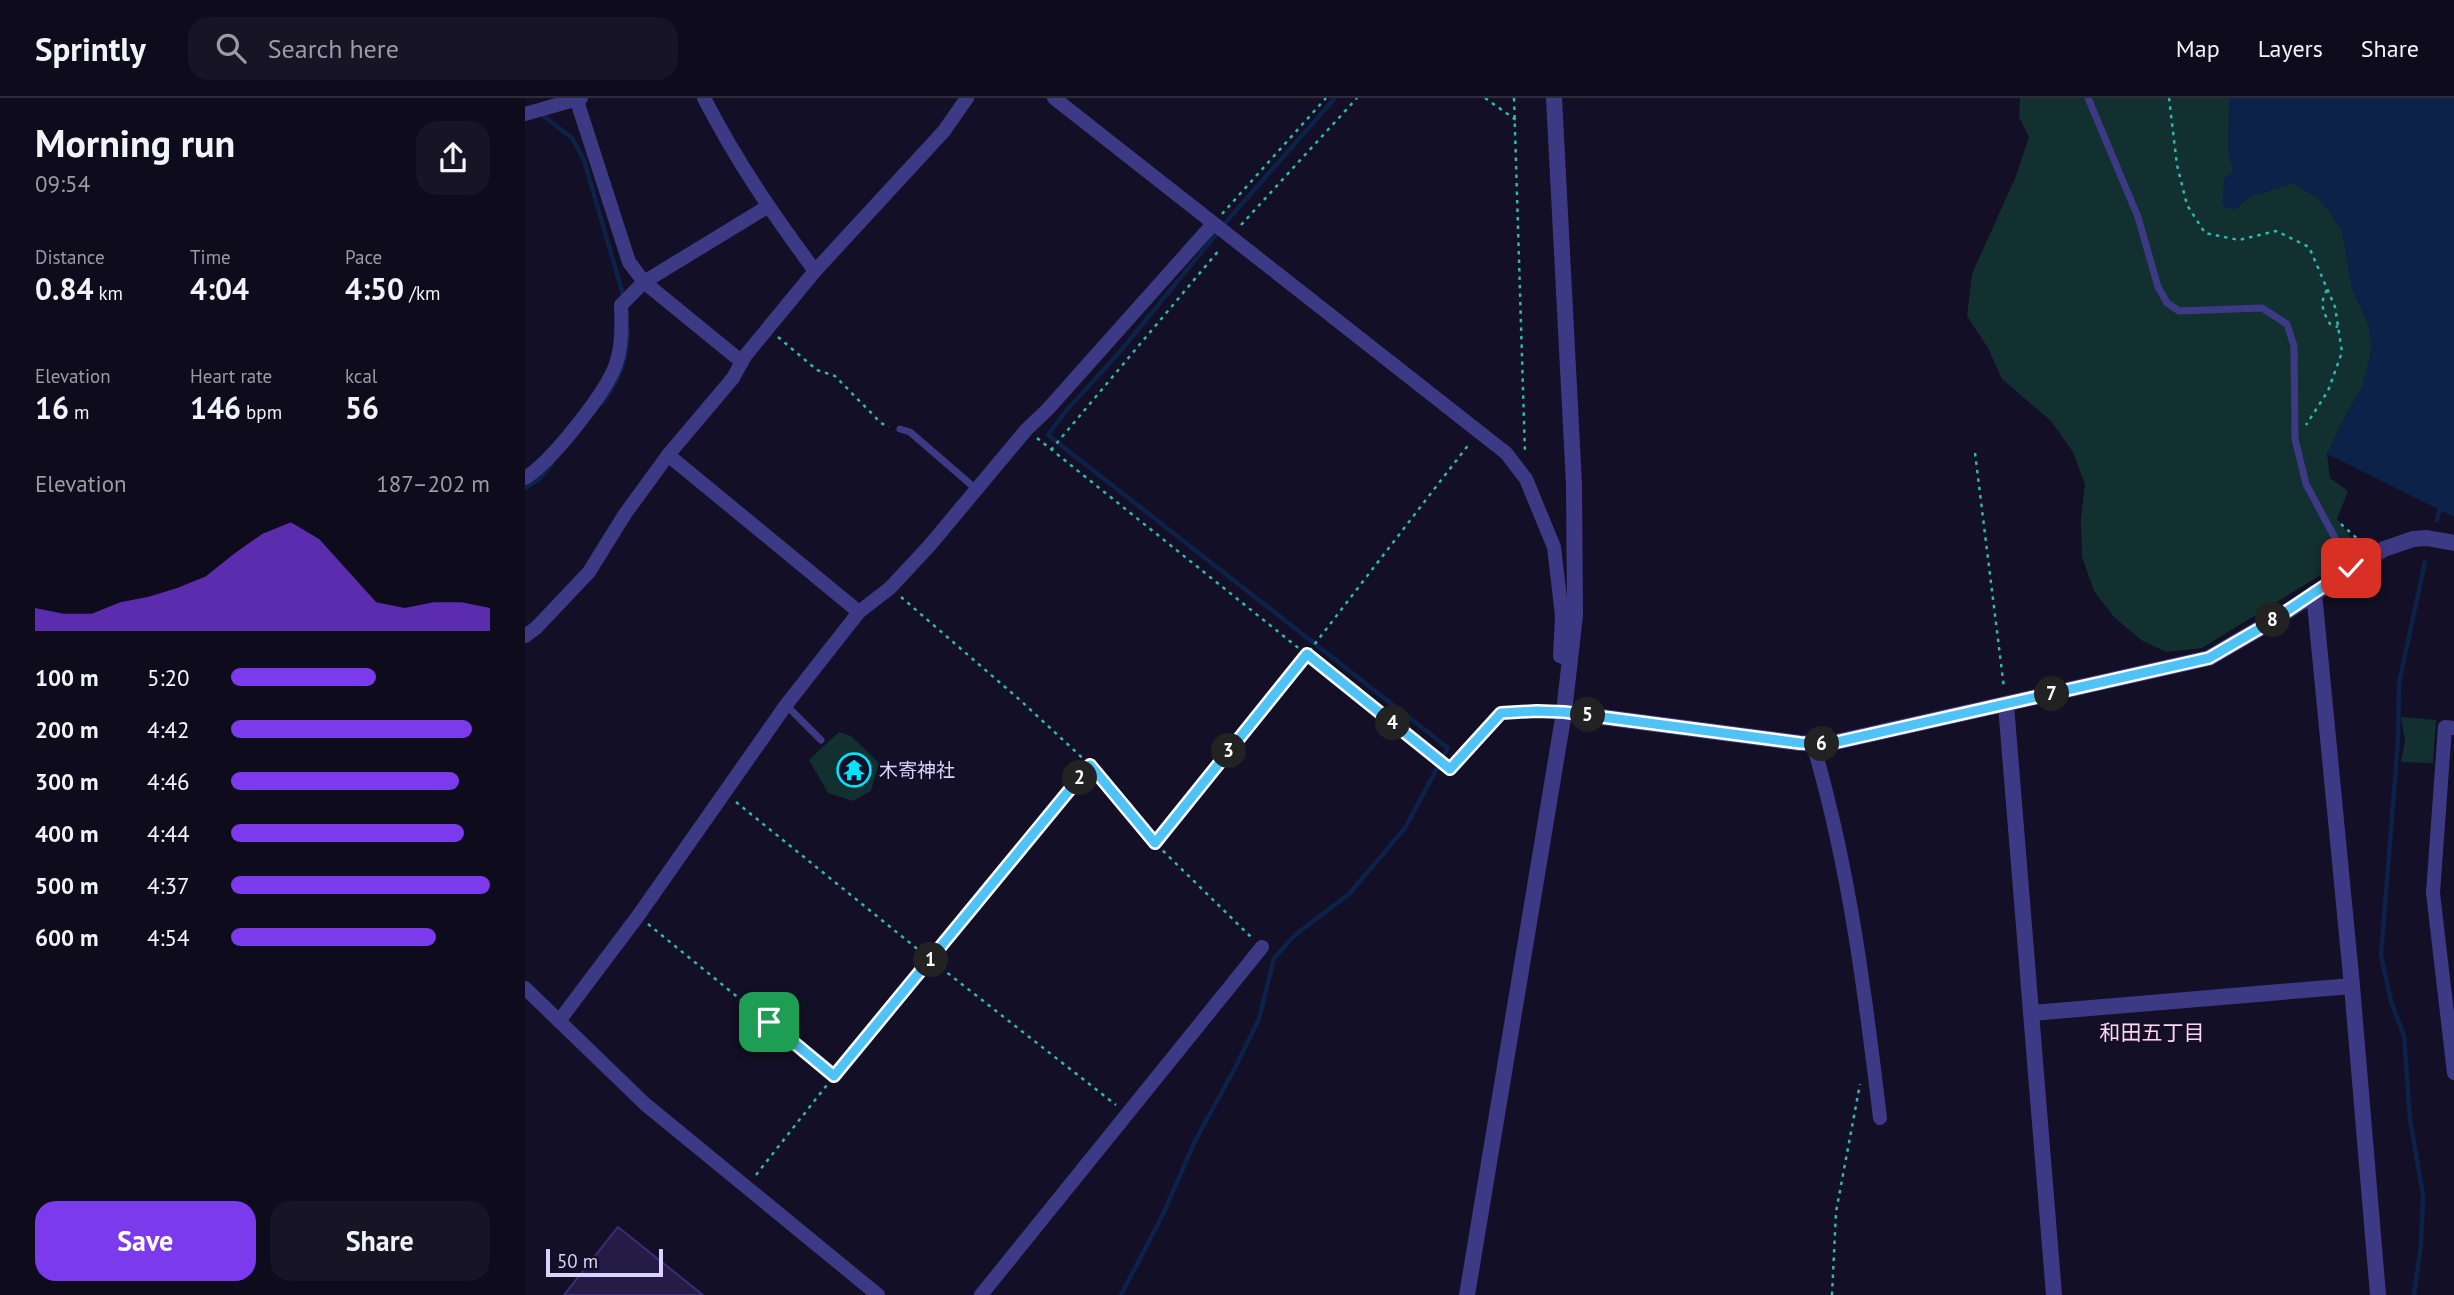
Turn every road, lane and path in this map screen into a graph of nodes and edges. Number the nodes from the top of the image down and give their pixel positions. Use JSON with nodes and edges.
{"nodes":[{"id":1,"x":704,"y":98,"type":"edge"},
{"id":2,"x":967,"y":98,"type":"edge"},
{"id":3,"x":1055,"y":98,"type":"edge"},
{"id":4,"x":1326,"y":98,"type":"edge"},
{"id":5,"x":1357,"y":98,"type":"edge"},
{"id":6,"x":1485,"y":98,"type":"edge"},
{"id":7,"x":1514,"y":98,"type":"edge"},
{"id":8,"x":1554,"y":98,"type":"edge"},
{"id":9,"x":2088,"y":98,"type":"edge"},
{"id":10,"x":2169,"y":98,"type":"edge"},
{"id":11,"x":578,"y":99,"type":"edge"},
{"id":12,"x":525,"y":114,"type":"edge"},
{"id":13,"x":1516,"y":120,"type":"junction"},
{"id":14,"x":767,"y":207,"type":"junction"},
{"id":15,"x":1213,"y":224,"type":"junction"},
{"id":16,"x":1230,"y":237,"type":"junction"},
{"id":17,"x":815,"y":271,"type":"junction"},
{"id":18,"x":644,"y":282,"type":"junction"},
{"id":19,"x":2327,"y":290,"type":"junction"},
{"id":20,"x":2338,"y":327,"type":"junction"},
{"id":21,"x":767,"y":330,"type":"junction"},
{"id":22,"x":742,"y":362,"type":"junction"},
{"id":23,"x":900,"y":429,"type":"joint"},
{"id":24,"x":1026,"y":430,"type":"junction"},
{"id":25,"x":1480,"y":431,"type":"junction"},
{"id":26,"x":2295,"y":439,"type":"junction"},
{"id":27,"x":1051,"y":450,"type":"junction"},
{"id":28,"x":1975,"y":453,"type":"dead end"},
{"id":29,"x":668,"y":455,"type":"junction"},
{"id":30,"x":525,"y":478,"type":"edge"},
{"id":31,"x":1526,"y":479,"type":"junction"},
{"id":32,"x":976,"y":490,"type":"junction"},
{"id":33,"x":2325,"y":521,"type":"junction"},
{"id":34,"x":2454,"y":543,"type":"edge"},
{"id":35,"x":2374,"y":555,"type":"junction"},
{"id":36,"x":2351,"y":568,"type":"junction"},
{"id":37,"x":890,"y":588,"type":"junction"},
{"id":38,"x":2314,"y":593,"type":"junction"},
{"id":39,"x":859,"y":612,"type":"junction"},
{"id":40,"x":525,"y":636,"type":"edge"},
{"id":41,"x":1307,"y":654,"type":"junction"},
{"id":42,"x":1569,"y":659,"type":"junction"},
{"id":43,"x":786,"y":705,"type":"junction"},
{"id":44,"x":2006,"y":705,"type":"junction"},
{"id":45,"x":1564,"y":712,"type":"junction"},
{"id":46,"x":2454,"y":728,"type":"edge"},
{"id":47,"x":821,"y":740,"type":"dead end"},
{"id":48,"x":1814,"y":744,"type":"junction"},
{"id":49,"x":1090,"y":765,"type":"junction"},
{"id":50,"x":725,"y":793,"type":"junction"},
{"id":51,"x":1155,"y":843,"type":"junction"},
{"id":52,"x":638,"y":916,"type":"junction"},
{"id":53,"x":1262,"y":947,"type":"joint"},
{"id":54,"x":931,"y":960,"type":"junction"},
{"id":55,"x":2352,"y":986,"type":"junction"},
{"id":56,"x":525,"y":988,"type":"edge"},
{"id":57,"x":2032,"y":1013,"type":"junction"},
{"id":58,"x":559,"y":1021,"type":"junction"},
{"id":59,"x":1862,"y":1073,"type":"dead end"},
{"id":60,"x":2454,"y":1073,"type":"edge"},
{"id":61,"x":834,"y":1076,"type":"junction"},
{"id":62,"x":1128,"y":1114,"type":"junction"},
{"id":63,"x":1880,"y":1118,"type":"dead end"},
{"id":64,"x":747,"y":1186,"type":"junction"},
{"id":65,"x":878,"y":1295,"type":"edge"},
{"id":66,"x":981,"y":1295,"type":"edge"},
{"id":67,"x":1467,"y":1295,"type":"edge"},
{"id":68,"x":1832,"y":1295,"type":"edge"},
{"id":69,"x":2054,"y":1295,"type":"edge"},
{"id":70,"x":2378,"y":1295,"type":"edge"}],
"edges":[{"from":1,"to":14,"type":"street"},
{"from":2,"to":17,"type":"street"},
{"from":3,"to":15,"type":"street"},
{"from":4,"to":15,"type":"path"},
{"from":5,"to":16,"type":"path"},
{"from":6,"to":13,"type":"path"},
{"from":7,"to":13,"type":"path"},
{"from":8,"to":42,"type":"street"},
{"from":9,"to":26,"type":"lane"},
{"from":10,"to":19,"type":"path"},
{"from":11,"to":12,"type":"street"},
{"from":11,"to":18,"type":"street"},
{"from":13,"to":31,"type":"path"},
{"from":14,"to":17,"type":"street"},
{"from":14,"to":18,"type":"street"},
{"from":15,"to":16,"type":"street"},
{"from":15,"to":24,"type":"street"},
{"from":16,"to":25,"type":"street"},
{"from":16,"to":27,"type":"path"},
{"from":17,"to":21,"type":"street"},
{"from":18,"to":22,"type":"street"},
{"from":18,"to":30,"type":"street"},
{"from":19,"to":20,"type":"path"},
{"from":19,"to":20,"type":"path"},
{"from":20,"to":26,"type":"path"},
{"from":21,"to":22,"type":"street"},
{"from":21,"to":23,"type":"path"},
{"from":22,"to":29,"type":"street"},
{"from":23,"to":32,"type":"lane"},
{"from":24,"to":27,"type":"path"},
{"from":24,"to":32,"type":"street"},
{"from":25,"to":31,"type":"street"},
{"from":25,"to":41,"type":"path"},
{"from":26,"to":33,"type":"lane"},
{"from":27,"to":41,"type":"path"},
{"from":28,"to":44,"type":"path"},
{"from":29,"to":39,"type":"street"},
{"from":29,"to":40,"type":"street"},
{"from":31,"to":42,"type":"street"},
{"from":32,"to":37,"type":"street"},
{"from":33,"to":35,"type":"path"},
{"from":33,"to":36,"type":"lane"},
{"from":34,"to":35,"type":"street"},
{"from":35,"to":36,"type":"street"},
{"from":36,"to":38,"type":"street"},
{"from":37,"to":39,"type":"street"},
{"from":37,"to":49,"type":"path"},
{"from":38,"to":44,"type":"street"},
{"from":38,"to":55,"type":"street"},
{"from":39,"to":43,"type":"street"},
{"from":41,"to":45,"type":"path"},
{"from":41,"to":51,"type":"path"},
{"from":42,"to":45,"type":"street"},
{"from":43,"to":47,"type":"lane"},
{"from":43,"to":50,"type":"street"},
{"from":44,"to":48,"type":"street"},
{"from":44,"to":57,"type":"street"},
{"from":45,"to":48,"type":"street"},
{"from":45,"to":67,"type":"street"},
{"from":46,"to":60,"type":"street"},
{"from":48,"to":63,"type":"street"},
{"from":49,"to":51,"type":"path"},
{"from":49,"to":54,"type":"path"},
{"from":50,"to":52,"type":"street"},
{"from":50,"to":54,"type":"path"},
{"from":51,"to":53,"type":"path"},
{"from":52,"to":58,"type":"street"},
{"from":52,"to":61,"type":"path"},
{"from":53,"to":62,"type":"street"},
{"from":54,"to":61,"type":"path"},
{"from":54,"to":62,"type":"path"},
{"from":55,"to":57,"type":"street"},
{"from":55,"to":70,"type":"street"},
{"from":56,"to":58,"type":"street"},
{"from":57,"to":69,"type":"street"},
{"from":58,"to":64,"type":"street"},
{"from":59,"to":68,"type":"path"},
{"from":61,"to":64,"type":"path"},
{"from":62,"to":66,"type":"street"},
{"from":64,"to":65,"type":"street"}]}
